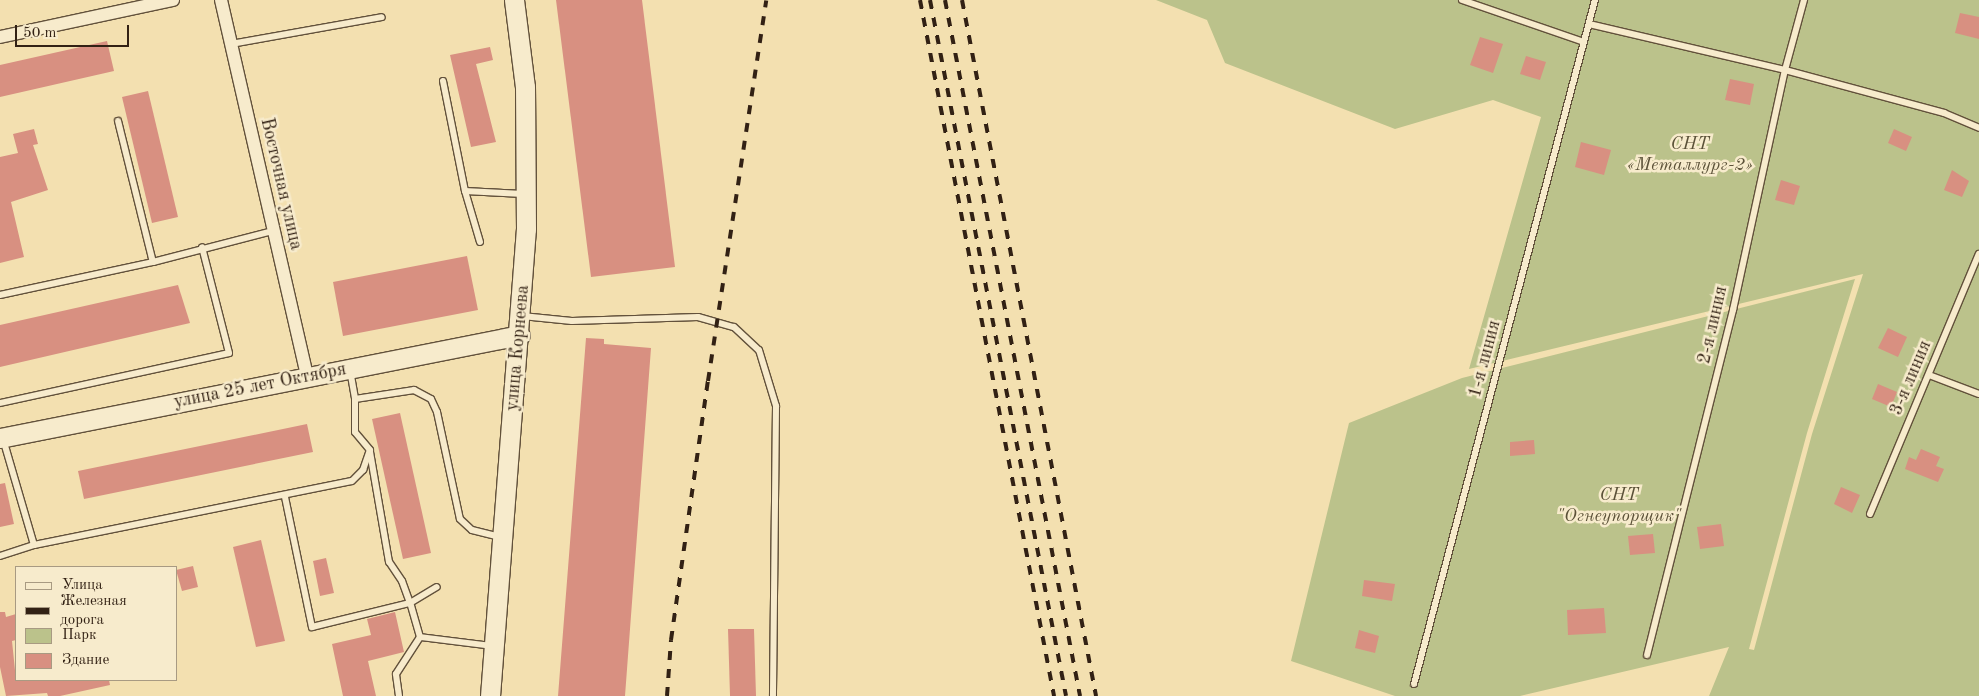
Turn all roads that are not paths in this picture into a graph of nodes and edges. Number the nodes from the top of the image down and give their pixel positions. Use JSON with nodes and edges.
{"nodes":[{"id":1,"x":173,"y":0,"type":"edge"},
{"id":2,"x":221,"y":0,"type":"edge"},
{"id":3,"x":514,"y":0,"type":"edge"},
{"id":4,"x":1462,"y":0,"type":"edge"},
{"id":5,"x":1595,"y":0,"type":"edge"},
{"id":6,"x":1804,"y":0,"type":"edge"},
{"id":7,"x":382,"y":17,"type":"dead end"},
{"id":8,"x":1589,"y":24,"type":"junction"},
{"id":9,"x":0,"y":37,"type":"edge"},
{"id":10,"x":1584,"y":42,"type":"junction"},
{"id":11,"x":231,"y":44,"type":"junction"},
{"id":12,"x":1785,"y":70,"type":"junction"},
{"id":13,"x":443,"y":82,"type":"dead end"},
{"id":14,"x":118,"y":121,"type":"dead end"},
{"id":15,"x":1979,"y":128,"type":"edge"},
{"id":16,"x":465,"y":191,"type":"junction"},
{"id":17,"x":527,"y":194,"type":"junction"},
{"id":18,"x":273,"y":231,"type":"junction"},
{"id":19,"x":480,"y":242,"type":"dead end"},
{"id":20,"x":202,"y":247,"type":"junction"},
{"id":21,"x":1979,"y":254,"type":"edge"},
{"id":22,"x":152,"y":262,"type":"junction"},
{"id":23,"x":0,"y":296,"type":"edge"},
{"id":24,"x":521,"y":316,"type":"junction"},
{"id":25,"x":520,"y":335,"type":"junction"},
{"id":26,"x":349,"y":368,"type":"junction"},
{"id":27,"x":1929,"y":374,"type":"junction"},
{"id":28,"x":307,"y":376,"type":"junction"},
{"id":29,"x":1979,"y":394,"type":"edge"},
{"id":30,"x":355,"y":399,"type":"junction"},
{"id":31,"x":0,"y":403,"type":"edge"},
{"id":32,"x":1,"y":438,"type":"edge"},
{"id":33,"x":370,"y":450,"type":"junction"},
{"id":34,"x":285,"y":497,"type":"junction"},
{"id":35,"x":1870,"y":514,"type":"dead end"},
{"id":36,"x":502,"y":537,"type":"junction"},
{"id":37,"x":34,"y":546,"type":"junction"},
{"id":38,"x":0,"y":556,"type":"edge"},
{"id":39,"x":437,"y":587,"type":"dead end"},
{"id":40,"x":410,"y":604,"type":"junction"},
{"id":41,"x":420,"y":638,"type":"junction"},
{"id":42,"x":494,"y":646,"type":"junction"},
{"id":43,"x":1647,"y":656,"type":"dead end"},
{"id":44,"x":1414,"y":684,"type":"dead end"},
{"id":45,"x":399,"y":696,"type":"edge"},
{"id":46,"x":490,"y":696,"type":"edge"},
{"id":47,"x":773,"y":696,"type":"edge"}],
"edges":[{"from":1,"to":9,"type":"street"},
{"from":2,"to":11,"type":"street","name":"Восточная улица"},
{"from":3,"to":17,"type":"street","name":"улица Корнеева"},
{"from":4,"to":10,"type":"lane"},
{"from":5,"to":8,"type":"lane"},
{"from":6,"to":12,"type":"lane","name":"2-я линия"},
{"from":7,"to":11,"type":"lane"},
{"from":8,"to":10,"type":"lane","name":"1-я линия"},
{"from":8,"to":12,"type":"lane"},
{"from":10,"to":44,"type":"lane","name":"1-я линия"},
{"from":11,"to":18,"type":"street","name":"Восточная улица"},
{"from":12,"to":15,"type":"lane"},
{"from":12,"to":43,"type":"lane","name":"2-я линия"},
{"from":13,"to":16,"type":"lane"},
{"from":14,"to":22,"type":"lane"},
{"from":16,"to":17,"type":"lane"},
{"from":16,"to":19,"type":"lane"},
{"from":17,"to":24,"type":"street","name":"улица Корнеева"},
{"from":18,"to":20,"type":"lane"},
{"from":18,"to":28,"type":"street","name":"Восточная улица"},
{"from":20,"to":22,"type":"lane"},
{"from":20,"to":31,"type":"lane"},
{"from":21,"to":27,"type":"lane","name":"3-я линия"},
{"from":22,"to":23,"type":"lane"},
{"from":24,"to":25,"type":"street","name":"улица Корнеева"},
{"from":24,"to":47,"type":"lane"},
{"from":25,"to":26,"type":"street","name":"улица 25 лет Октября"},
{"from":25,"to":36,"type":"street","name":"улица Корнеева"},
{"from":26,"to":28,"type":"street","name":"улица 25 лет Октября"},
{"from":26,"to":30,"type":"lane"},
{"from":27,"to":29,"type":"lane"},
{"from":27,"to":35,"type":"lane","name":"3-я линия"},
{"from":28,"to":32,"type":"street","name":"улица 25 лет Октября"},
{"from":30,"to":33,"type":"lane"},
{"from":30,"to":36,"type":"lane"},
{"from":32,"to":37,"type":"lane"},
{"from":33,"to":34,"type":"lane"},
{"from":33,"to":40,"type":"lane"},
{"from":34,"to":37,"type":"lane"},
{"from":34,"to":40,"type":"lane"},
{"from":36,"to":42,"type":"street","name":"улица Корнеева"},
{"from":37,"to":38,"type":"lane"},
{"from":39,"to":40,"type":"lane"},
{"from":40,"to":41,"type":"lane"},
{"from":41,"to":42,"type":"lane"},
{"from":41,"to":45,"type":"lane"},
{"from":42,"to":46,"type":"street","name":"улица Корнеева"}]}
